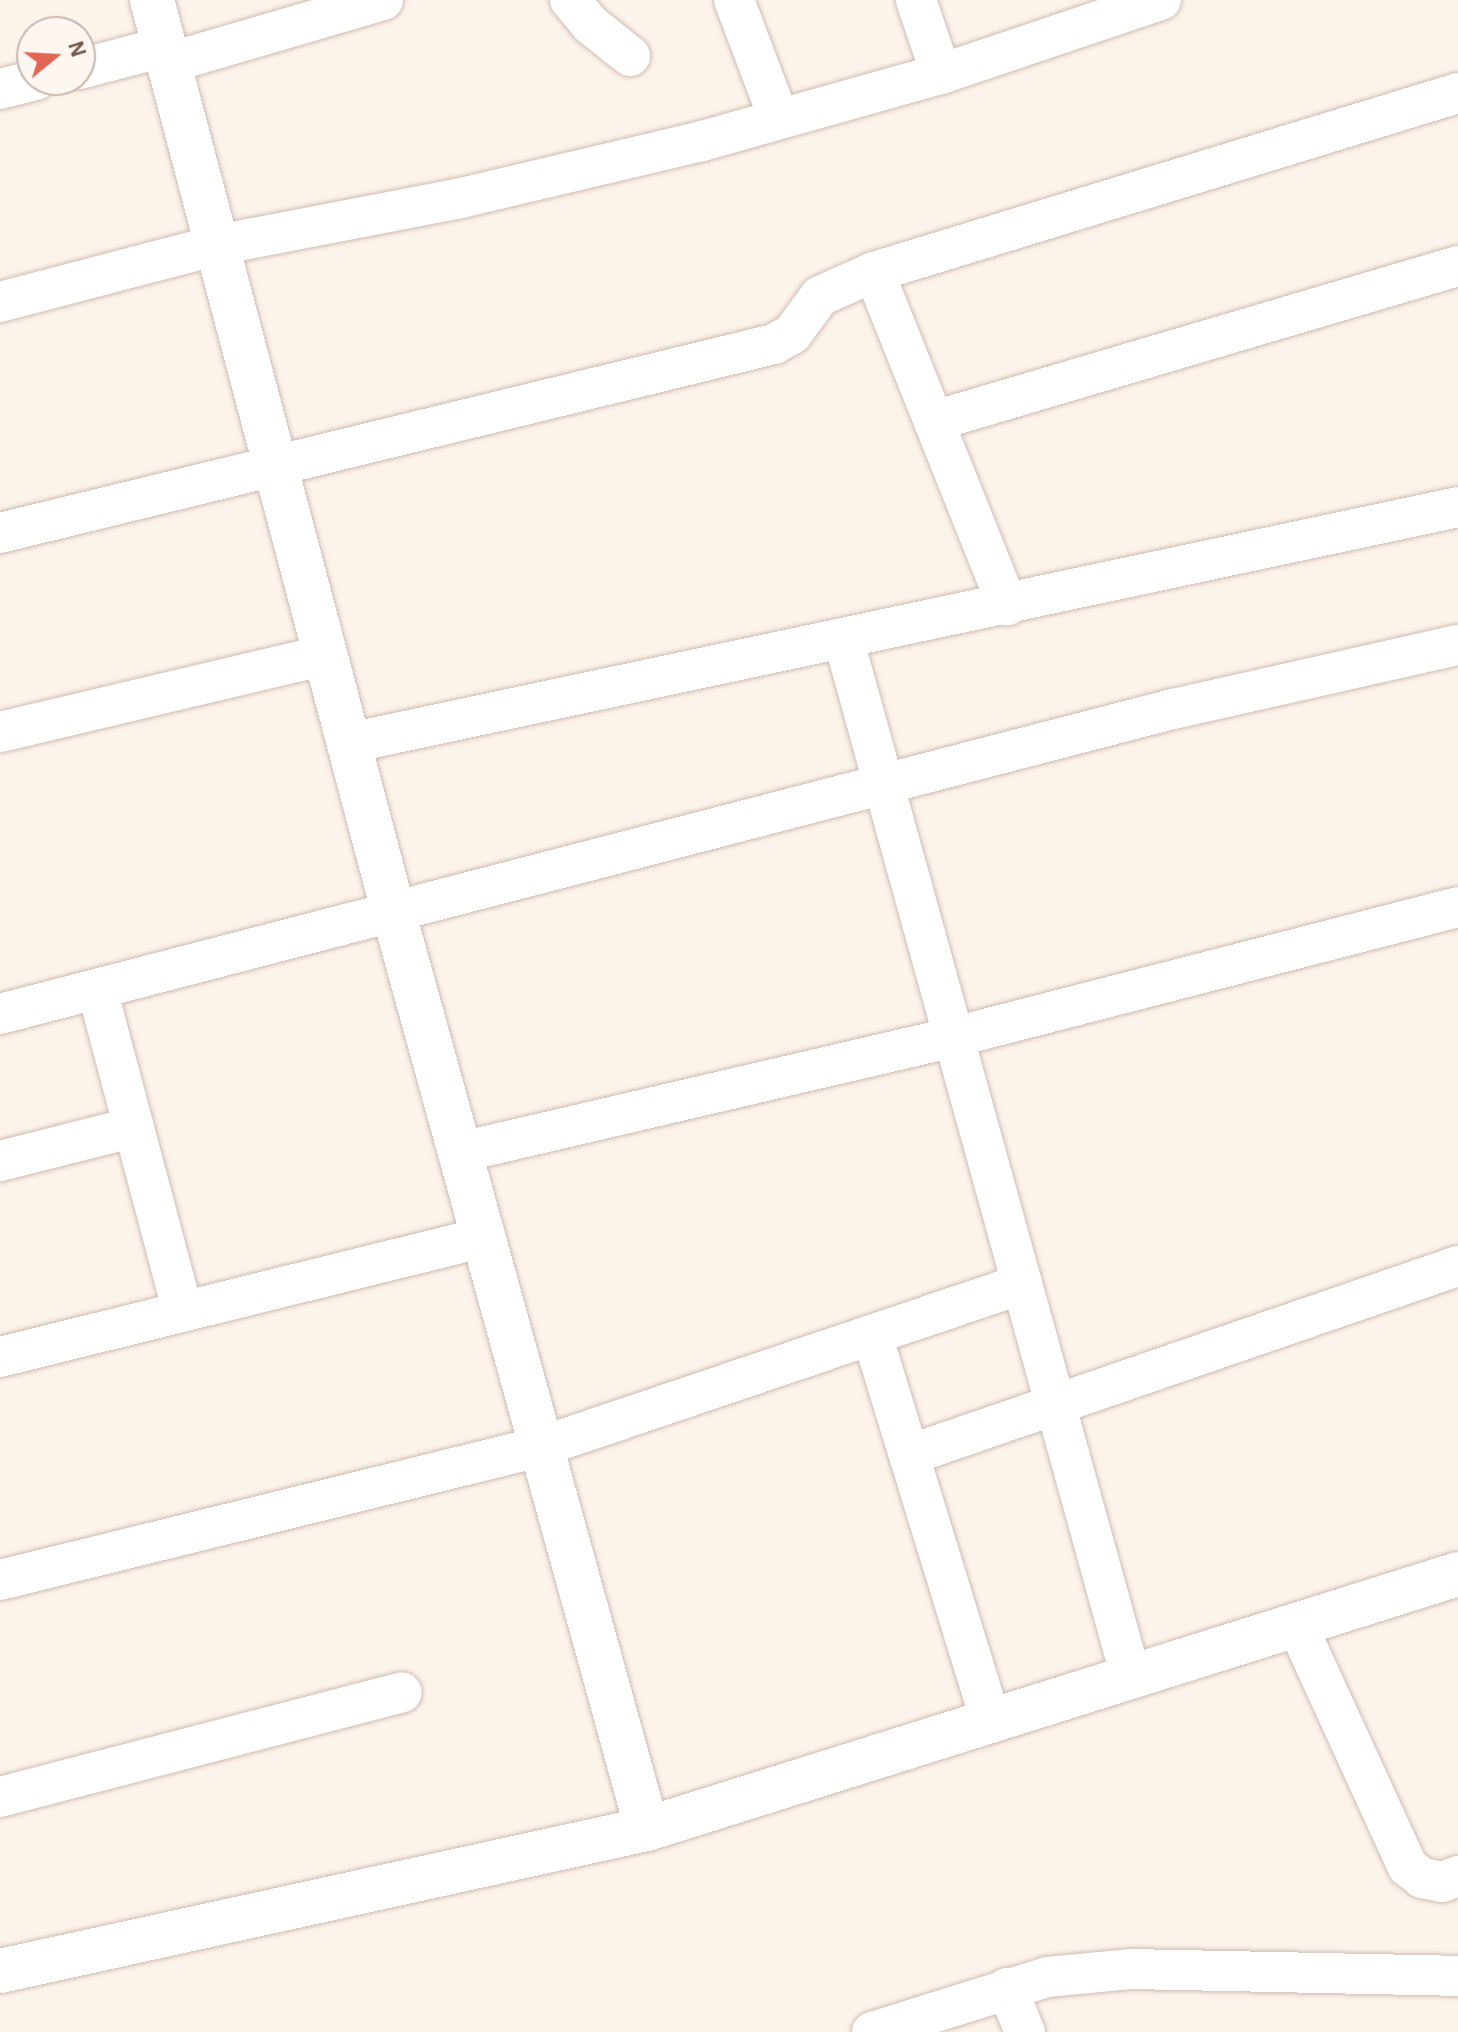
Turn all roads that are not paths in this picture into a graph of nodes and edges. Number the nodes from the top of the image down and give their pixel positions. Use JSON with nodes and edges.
{"nodes":[{"id":1,"x":152,"y":0,"type":"edge"},
{"id":2,"x":383,"y":0,"type":"edge"},
{"id":3,"x":570,"y":0,"type":"edge"},
{"id":4,"x":734,"y":0,"type":"edge"},
{"id":5,"x":916,"y":0,"type":"edge"},
{"id":6,"x":1161,"y":0,"type":"edge"},
{"id":7,"x":166,"y":55,"type":"junction"},
{"id":8,"x":630,"y":56,"type":"dead end"},
{"id":9,"x":96,"y":66,"type":"edge"},
{"id":10,"x":941,"y":74,"type":"junction"},
{"id":11,"x":1458,"y":93,"type":"edge"},
{"id":12,"x":779,"y":119,"type":"junction"},
{"id":13,"x":217,"y":245,"type":"junction"},
{"id":14,"x":1458,"y":266,"type":"edge"},
{"id":15,"x":874,"y":272,"type":"junction"},
{"id":16,"x":0,"y":302,"type":"edge"},
{"id":17,"x":934,"y":421,"type":"junction"},
{"id":18,"x":275,"y":466,"type":"junction"},
{"id":19,"x":1458,"y":507,"type":"edge"},
{"id":20,"x":0,"y":533,"type":"edge"},
{"id":21,"x":1007,"y":605,"type":"junction"},
{"id":22,"x":844,"y":641,"type":"junction"},
{"id":23,"x":1458,"y":645,"type":"edge"},
{"id":24,"x":325,"y":655,"type":"junction"},
{"id":25,"x":0,"y":732,"type":"edge"},
{"id":26,"x":349,"y":743,"type":"junction"},
{"id":27,"x":884,"y":785,"type":"junction"},
{"id":28,"x":1458,"y":907,"type":"edge"},
{"id":29,"x":394,"y":914,"type":"junction"},
{"id":30,"x":97,"y":989,"type":"junction"},
{"id":31,"x":0,"y":1014,"type":"edge"},
{"id":32,"x":954,"y":1037,"type":"junction"},
{"id":33,"x":134,"y":1127,"type":"junction"},
{"id":34,"x":461,"y":1152,"type":"junction"},
{"id":35,"x":0,"y":1161,"type":"edge"},
{"id":36,"x":485,"y":1237,"type":"junction"},
{"id":37,"x":1458,"y":1266,"type":"edge"},
{"id":38,"x":1022,"y":1284,"type":"junction"},
{"id":39,"x":183,"y":1312,"type":"junction"},
{"id":40,"x":872,"y":1335,"type":"junction"},
{"id":41,"x":0,"y":1357,"type":"edge"},
{"id":42,"x":1055,"y":1403,"type":"junction"},
{"id":43,"x":543,"y":1446,"type":"junction"},
{"id":44,"x":909,"y":1455,"type":"junction"},
{"id":45,"x":1458,"y":1574,"type":"edge"},
{"id":46,"x":0,"y":1580,"type":"edge"},
{"id":47,"x":1297,"y":1625,"type":"junction"},
{"id":48,"x":1131,"y":1677,"type":"junction"},
{"id":49,"x":402,"y":1692,"type":"dead end"},
{"id":50,"x":991,"y":1721,"type":"junction"},
{"id":51,"x":0,"y":1797,"type":"edge"},
{"id":52,"x":647,"y":1829,"type":"junction"},
{"id":53,"x":1458,"y":1876,"type":"edge"},
{"id":54,"x":0,"y":1971,"type":"edge"},
{"id":55,"x":1458,"y":1976,"type":"edge"},
{"id":56,"x":1007,"y":1988,"type":"junction"},
{"id":57,"x":872,"y":2032,"type":"edge"},
{"id":58,"x":1025,"y":2032,"type":"edge"}],
"edges":[{"from":1,"to":7,"type":"street"},
{"from":2,"to":7,"type":"street"},
{"from":3,"to":8,"type":"street"},
{"from":4,"to":12,"type":"street"},
{"from":5,"to":10,"type":"street"},
{"from":6,"to":10,"type":"street"},
{"from":7,"to":9,"type":"street"},
{"from":7,"to":13,"type":"street"},
{"from":10,"to":12,"type":"street"},
{"from":11,"to":15,"type":"street"},
{"from":12,"to":13,"type":"street"},
{"from":13,"to":16,"type":"street"},
{"from":13,"to":18,"type":"street"},
{"from":14,"to":17,"type":"street"},
{"from":15,"to":17,"type":"street"},
{"from":15,"to":18,"type":"street"},
{"from":17,"to":21,"type":"street"},
{"from":18,"to":20,"type":"street"},
{"from":18,"to":24,"type":"street"},
{"from":19,"to":21,"type":"street"},
{"from":21,"to":22,"type":"street"},
{"from":22,"to":26,"type":"street"},
{"from":22,"to":27,"type":"street"},
{"from":23,"to":27,"type":"street"},
{"from":24,"to":25,"type":"street"},
{"from":24,"to":26,"type":"street"},
{"from":26,"to":29,"type":"street"},
{"from":27,"to":29,"type":"street"},
{"from":27,"to":32,"type":"street"},
{"from":28,"to":32,"type":"street"},
{"from":29,"to":30,"type":"street"},
{"from":29,"to":34,"type":"street"},
{"from":30,"to":31,"type":"street"},
{"from":30,"to":33,"type":"street"},
{"from":32,"to":34,"type":"street"},
{"from":32,"to":38,"type":"street"},
{"from":33,"to":35,"type":"street"},
{"from":33,"to":39,"type":"street"},
{"from":34,"to":36,"type":"street"},
{"from":36,"to":39,"type":"street"},
{"from":36,"to":43,"type":"street"},
{"from":37,"to":42,"type":"street"},
{"from":38,"to":40,"type":"street"},
{"from":38,"to":42,"type":"street"},
{"from":39,"to":41,"type":"street"},
{"from":40,"to":43,"type":"street"},
{"from":40,"to":44,"type":"street"},
{"from":42,"to":44,"type":"street"},
{"from":42,"to":48,"type":"street"},
{"from":43,"to":46,"type":"street"},
{"from":43,"to":52,"type":"street"},
{"from":44,"to":50,"type":"street"},
{"from":45,"to":47,"type":"street"},
{"from":47,"to":48,"type":"street"},
{"from":47,"to":53,"type":"street"},
{"from":48,"to":50,"type":"street"},
{"from":49,"to":51,"type":"street"},
{"from":50,"to":52,"type":"street"},
{"from":52,"to":54,"type":"street"},
{"from":55,"to":56,"type":"street"},
{"from":56,"to":57,"type":"street"},
{"from":56,"to":58,"type":"street"}]}
